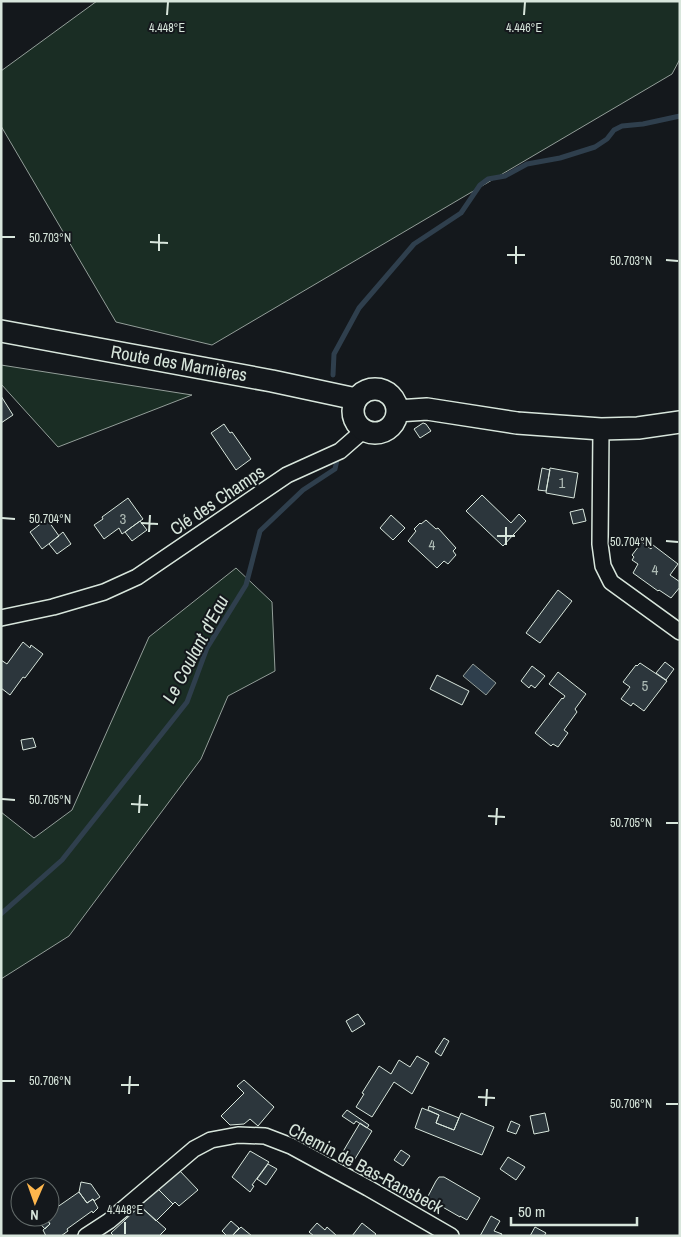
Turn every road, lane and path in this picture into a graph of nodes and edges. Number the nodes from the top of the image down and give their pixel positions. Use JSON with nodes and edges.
{"nodes":[{"id":1,"x":1,"y":331,"type":"edge"},
{"id":2,"x":356,"y":399,"type":"junction"},
{"id":3,"x":397,"y":410,"type":"junction"},
{"id":4,"x":680,"y":422,"type":"edge"},
{"id":5,"x":601,"y":429,"type":"junction"},
{"id":6,"x":364,"y":430,"type":"junction"},
{"id":7,"x":1,"y":618,"type":"edge"},
{"id":8,"x":680,"y":632,"type":"edge"},
{"id":9,"x":86,"y":1236,"type":"edge"},
{"id":10,"x":451,"y":1236,"type":"edge"}],
"edges":[{"from":1,"to":2,"type":"street","name":"Route des Marnières"},
{"from":2,"to":3,"type":"street"},
{"from":2,"to":6,"type":"street"},
{"from":3,"to":5,"type":"street"},
{"from":3,"to":6,"type":"street"},
{"from":4,"to":5,"type":"street"},
{"from":5,"to":8,"type":"street"},
{"from":6,"to":7,"type":"street","name":"Clé des Champs"},
{"from":9,"to":10,"type":"street","name":"Chemin de Bas-Ransbeck"}]}
